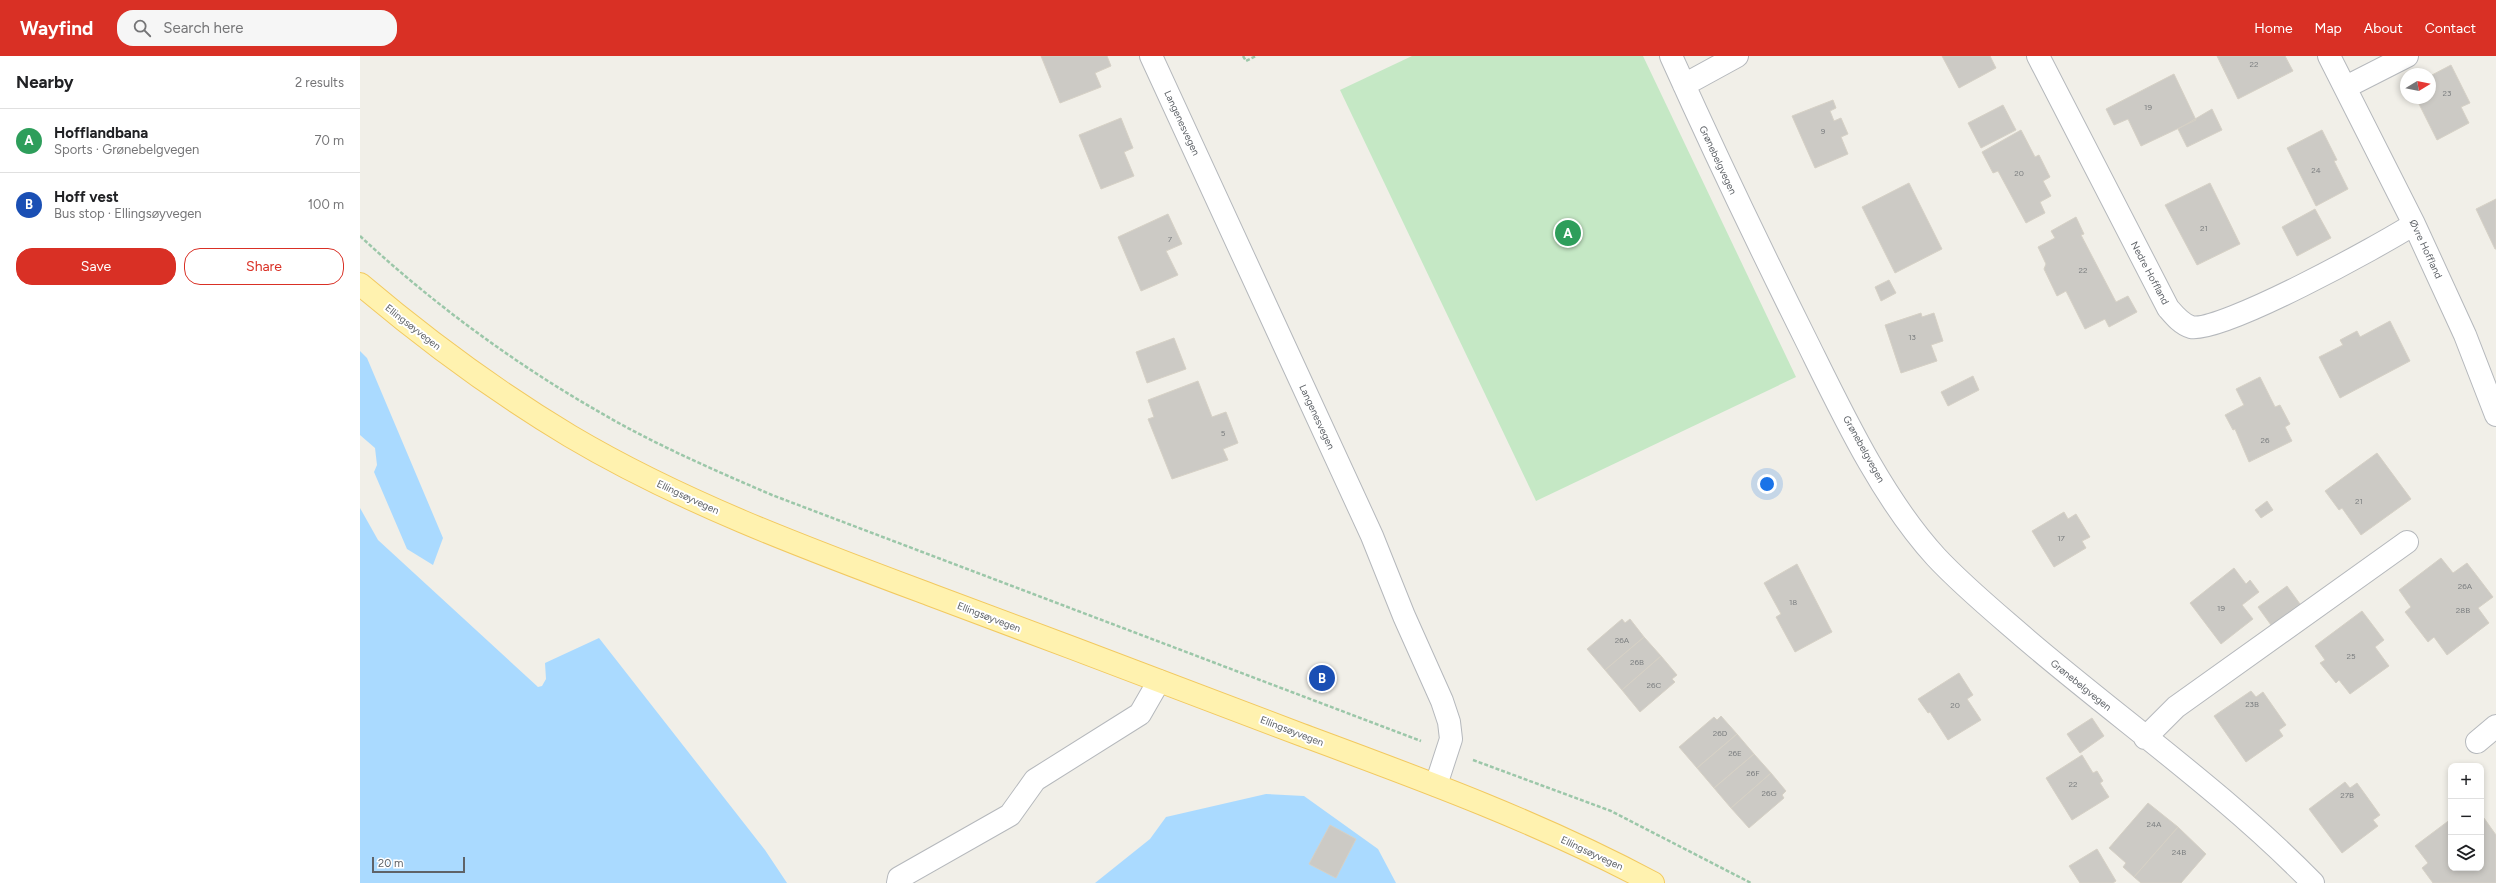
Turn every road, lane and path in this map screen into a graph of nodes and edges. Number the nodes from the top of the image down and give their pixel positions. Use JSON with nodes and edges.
{"nodes":[{"id":1,"x":1151,"y":56,"type":"edge"},
{"id":2,"x":1243,"y":56,"type":"edge"},
{"id":3,"x":1256,"y":56,"type":"edge"},
{"id":4,"x":1670,"y":56,"type":"edge"},
{"id":5,"x":1737,"y":56,"type":"edge"},
{"id":6,"x":2038,"y":56,"type":"edge"},
{"id":7,"x":2328,"y":56,"type":"edge"},
{"id":8,"x":2407,"y":56,"type":"edge"},
{"id":9,"x":1684,"y":85,"type":"junction"},
{"id":10,"x":2346,"y":88,"type":"junction"},
{"id":11,"x":2414,"y":224,"type":"junction"},
{"id":12,"x":360,"y":236,"type":"edge"},
{"id":13,"x":360,"y":284,"type":"edge"},
{"id":14,"x":2492,"y":390,"type":"edge"},
{"id":15,"x":2496,"y":415,"type":"edge"},
{"id":16,"x":2407,"y":542,"type":"dead end"},
{"id":17,"x":1159,"y":681,"type":"junction"},
{"id":18,"x":2496,"y":726,"type":"edge"},
{"id":19,"x":2145,"y":738,"type":"junction"},
{"id":20,"x":2477,"y":742,"type":"dead end"},
{"id":21,"x":1448,"y":751,"type":"junction"},
{"id":22,"x":1436,"y":785,"type":"junction"},
{"id":23,"x":898,"y":883,"type":"edge"},
{"id":24,"x":1653,"y":883,"type":"edge"},
{"id":25,"x":1751,"y":883,"type":"edge"},
{"id":26,"x":2312,"y":883,"type":"edge"}],
"edges":[{"from":1,"to":21,"type":"street","name":"Langenesvegen"},
{"from":2,"to":3,"type":"path"},
{"from":4,"to":9,"type":"street","name":"Grønebelgvegen"},
{"from":5,"to":9,"type":"street"},
{"from":6,"to":11,"type":"street","name":"Nedre Hoffland"},
{"from":7,"to":10,"type":"street","name":"Øvre Hoffland"},
{"from":8,"to":10,"type":"street"},
{"from":9,"to":19,"type":"street","name":"Grønebelgvegen"},
{"from":10,"to":11,"type":"street","name":"Øvre Hoffland"},
{"from":11,"to":14,"type":"street","name":"Øvre Hoffland"},
{"from":12,"to":21,"type":"path"},
{"from":13,"to":17,"type":"main road","name":"Ellingsøyvegen"},
{"from":14,"to":15,"type":"street","name":"Øvre Hoffland"},
{"from":16,"to":19,"type":"street"},
{"from":17,"to":22,"type":"main road","name":"Ellingsøyvegen"},
{"from":17,"to":23,"type":"street"},
{"from":18,"to":20,"type":"street"},
{"from":19,"to":26,"type":"street","name":"Grønebelgvegen"},
{"from":21,"to":22,"type":"street","name":"Langenesvegen"},
{"from":21,"to":25,"type":"path"},
{"from":22,"to":24,"type":"main road","name":"Ellingsøyvegen"}]}
